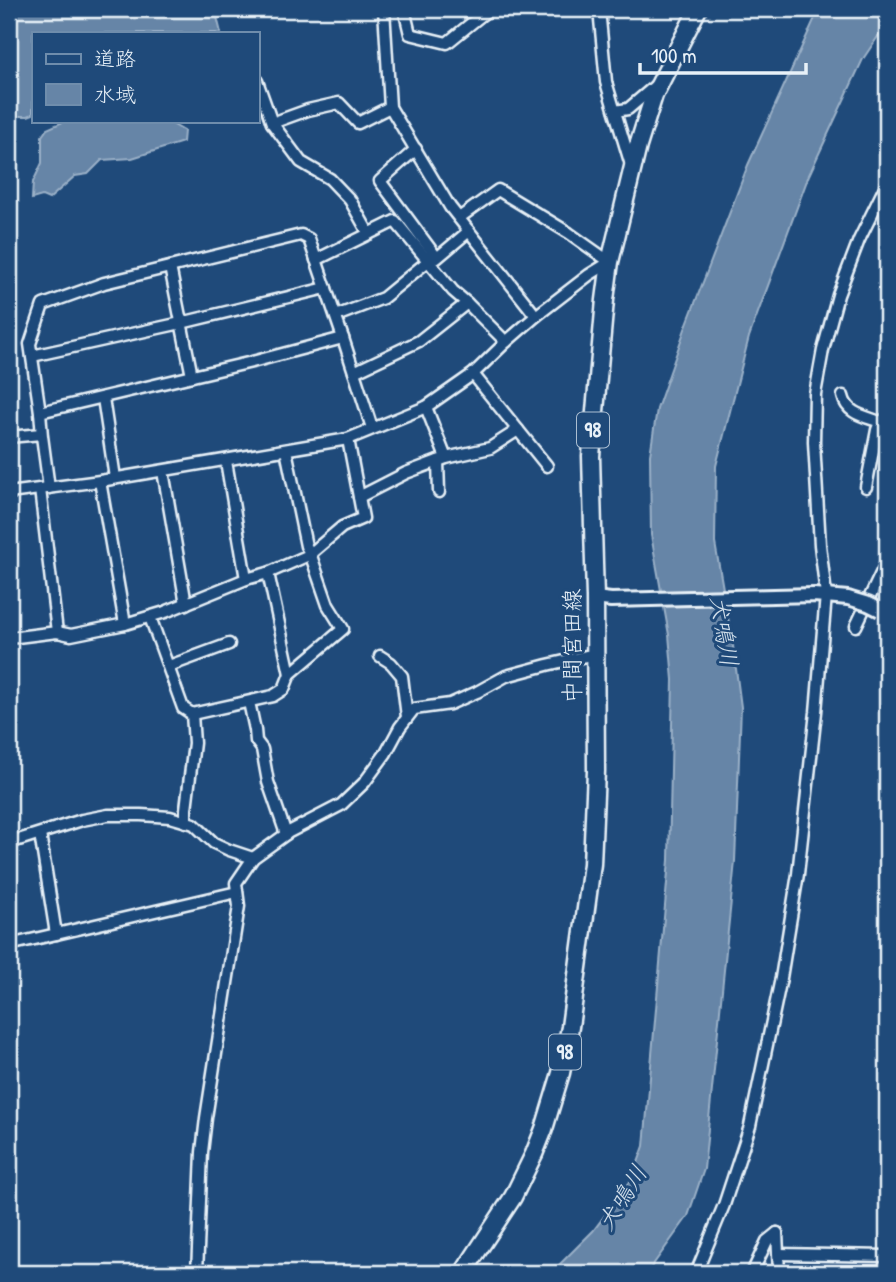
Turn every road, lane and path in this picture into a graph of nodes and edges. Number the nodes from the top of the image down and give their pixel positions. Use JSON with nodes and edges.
{"nodes":[{"id":1,"x":384,"y":9,"type":"edge"},
{"id":2,"x":404,"y":9,"type":"edge"},
{"id":3,"x":489,"y":9,"type":"edge"},
{"id":4,"x":599,"y":9,"type":"edge"},
{"id":5,"x":698,"y":9,"type":"edge"},
{"id":6,"x":661,"y":81,"type":"junction"},
{"id":7,"x":259,"y":87,"type":"edge"},
{"id":8,"x":390,"y":107,"type":"junction"},
{"id":9,"x":615,"y":111,"type":"junction"},
{"id":10,"x":272,"y":123,"type":"junction"},
{"id":11,"x":416,"y":149,"type":"junction"},
{"id":12,"x":632,"y":172,"type":"junction"},
{"id":13,"x":887,"y":183,"type":"edge"},
{"id":14,"x":459,"y":218,"type":"junction"},
{"id":15,"x":470,"y":231,"type":"junction"},
{"id":16,"x":369,"y":234,"type":"junction"},
{"id":17,"x":316,"y":260,"type":"junction"},
{"id":18,"x":428,"y":261,"type":"junction"},
{"id":19,"x":610,"y":262,"type":"junction"},
{"id":20,"x":170,"y":267,"type":"junction"},
{"id":21,"x":326,"y":288,"type":"junction"},
{"id":22,"x":467,"y":303,"type":"junction"},
{"id":23,"x":336,"y":316,"type":"junction"},
{"id":24,"x":536,"y":316,"type":"junction"},
{"id":25,"x":181,"y":323,"type":"junction"},
{"id":26,"x":344,"y":338,"type":"junction"},
{"id":27,"x":506,"y":342,"type":"junction"},
{"id":28,"x":32,"y":356,"type":"junction"},
{"id":29,"x":354,"y":372,"type":"junction"},
{"id":30,"x":473,"y":374,"type":"junction"},
{"id":31,"x":192,"y":376,"type":"junction"},
{"id":32,"x":843,"y":396,"type":"dead end"},
{"id":33,"x":103,"y":398,"type":"junction"},
{"id":34,"x":426,"y":407,"type":"junction"},
{"id":35,"x":40,"y":412,"type":"junction"},
{"id":36,"x":884,"y":420,"type":"edge"},
{"id":37,"x":372,"y":428,"type":"junction"},
{"id":38,"x":519,"y":430,"type":"junction"},
{"id":39,"x":41,"y":433,"type":"junction"},
{"id":40,"x":9,"y":437,"type":"edge"},
{"id":41,"x":348,"y":439,"type":"junction"},
{"id":42,"x":286,"y":450,"type":"junction"},
{"id":43,"x":442,"y":459,"type":"junction"},
{"id":44,"x":226,"y":461,"type":"junction"},
{"id":45,"x":547,"y":466,"type":"dead end"},
{"id":46,"x":163,"y":471,"type":"junction"},
{"id":47,"x":115,"y":478,"type":"junction"},
{"id":48,"x":100,"y":481,"type":"junction"},
{"id":49,"x":866,"y":487,"type":"dead end"},
{"id":50,"x":44,"y":489,"type":"junction"},
{"id":51,"x":439,"y":492,"type":"dead end"},
{"id":52,"x":9,"y":493,"type":"edge"},
{"id":53,"x":359,"y":497,"type":"junction"},
{"id":54,"x":310,"y":553,"type":"junction"},
{"id":55,"x":887,"y":561,"type":"edge"},
{"id":56,"x":268,"y":573,"type":"junction"},
{"id":57,"x":246,"y":579,"type":"junction"},
{"id":58,"x":820,"y":595,"type":"junction"},
{"id":59,"x":603,"y":599,"type":"junction"},
{"id":60,"x":186,"y":604,"type":"junction"},
{"id":61,"x":884,"y":612,"type":"edge"},
{"id":62,"x":150,"y":617,"type":"junction"},
{"id":63,"x":125,"y":624,"type":"junction"},
{"id":64,"x":856,"y":626,"type":"dead end"},
{"id":65,"x":57,"y":632,"type":"junction"},
{"id":66,"x":9,"y":638,"type":"edge"},
{"id":67,"x":229,"y":644,"type":"dead end"},
{"id":68,"x":595,"y":655,"type":"junction"},
{"id":69,"x":380,"y":656,"type":"dead end"},
{"id":70,"x":169,"y":666,"type":"junction"},
{"id":71,"x":290,"y":674,"type":"junction"},
{"id":72,"x":249,"y":702,"type":"junction"},
{"id":73,"x":192,"y":714,"type":"junction"},
{"id":74,"x":407,"y":717,"type":"junction"},
{"id":75,"x":186,"y":822,"type":"junction"},
{"id":76,"x":40,"y":834,"type":"junction"},
{"id":77,"x":286,"y":834,"type":"junction"},
{"id":78,"x":9,"y":843,"type":"edge"},
{"id":79,"x":253,"y":858,"type":"junction"},
{"id":80,"x":237,"y":891,"type":"junction"},
{"id":81,"x":56,"y":934,"type":"junction"},
{"id":82,"x":9,"y":944,"type":"edge"},
{"id":83,"x":779,"y":1254,"type":"junction"},
{"id":84,"x":887,"y":1255,"type":"edge"},
{"id":85,"x":197,"y":1273,"type":"edge"},
{"id":86,"x":463,"y":1273,"type":"edge"},
{"id":87,"x":696,"y":1273,"type":"edge"},
{"id":88,"x":752,"y":1273,"type":"edge"},
{"id":89,"x":779,"y":1273,"type":"edge"}],
"edges":[{"from":1,"to":8,"type":"street"},
{"from":2,"to":3,"type":"street"},
{"from":4,"to":9,"type":"street"},
{"from":5,"to":6,"type":"main road","name":"中間宮田線","number":"98"},
{"from":6,"to":9,"type":"street"},
{"from":6,"to":12,"type":"main road","name":"中間宮田線","number":"98"},
{"from":7,"to":10,"type":"street"},
{"from":8,"to":10,"type":"street"},
{"from":8,"to":11,"type":"street"},
{"from":9,"to":12,"type":"street"},
{"from":10,"to":16,"type":"street"},
{"from":11,"to":14,"type":"street"},
{"from":11,"to":15,"type":"street"},
{"from":12,"to":19,"type":"main road","name":"中間宮田線","number":"98"},
{"from":13,"to":58,"type":"street"},
{"from":14,"to":15,"type":"street"},
{"from":14,"to":19,"type":"street"},
{"from":15,"to":24,"type":"street"},
{"from":16,"to":17,"type":"street"},
{"from":16,"to":18,"type":"street"},
{"from":17,"to":20,"type":"street"},
{"from":17,"to":21,"type":"street"},
{"from":18,"to":22,"type":"street"},
{"from":18,"to":23,"type":"street"},
{"from":19,"to":24,"type":"street"},
{"from":19,"to":59,"type":"main road","name":"中間宮田線","number":"98"},
{"from":20,"to":25,"type":"street"},
{"from":20,"to":28,"type":"street"},
{"from":21,"to":23,"type":"street"},
{"from":21,"to":25,"type":"street"},
{"from":22,"to":27,"type":"street"},
{"from":22,"to":29,"type":"street"},
{"from":23,"to":26,"type":"street"},
{"from":24,"to":27,"type":"street"},
{"from":25,"to":28,"type":"street"},
{"from":25,"to":31,"type":"street"},
{"from":26,"to":29,"type":"street"},
{"from":26,"to":31,"type":"street"},
{"from":27,"to":30,"type":"street"},
{"from":28,"to":35,"type":"street"},
{"from":29,"to":37,"type":"street"},
{"from":30,"to":34,"type":"street"},
{"from":30,"to":38,"type":"street"},
{"from":31,"to":33,"type":"street"},
{"from":32,"to":36,"type":"street"},
{"from":33,"to":35,"type":"street"},
{"from":33,"to":47,"type":"street"},
{"from":34,"to":37,"type":"street"},
{"from":34,"to":43,"type":"street"},
{"from":35,"to":39,"type":"street"},
{"from":36,"to":49,"type":"street"},
{"from":37,"to":41,"type":"street"},
{"from":38,"to":43,"type":"street"},
{"from":38,"to":45,"type":"street"},
{"from":39,"to":40,"type":"street"},
{"from":39,"to":50,"type":"street"},
{"from":41,"to":42,"type":"street"},
{"from":41,"to":53,"type":"street"},
{"from":42,"to":44,"type":"street"},
{"from":42,"to":54,"type":"street"},
{"from":43,"to":51,"type":"street"},
{"from":43,"to":53,"type":"street"},
{"from":44,"to":46,"type":"street"},
{"from":44,"to":57,"type":"street"},
{"from":46,"to":47,"type":"street"},
{"from":46,"to":60,"type":"street"},
{"from":47,"to":48,"type":"street"},
{"from":48,"to":50,"type":"street"},
{"from":48,"to":63,"type":"street"},
{"from":50,"to":52,"type":"street"},
{"from":50,"to":65,"type":"street"},
{"from":53,"to":54,"type":"street"},
{"from":54,"to":56,"type":"street"},
{"from":54,"to":71,"type":"street"},
{"from":55,"to":64,"type":"street"},
{"from":56,"to":57,"type":"street"},
{"from":56,"to":71,"type":"street"},
{"from":57,"to":60,"type":"street"},
{"from":58,"to":59,"type":"street"},
{"from":58,"to":61,"type":"street","bridge":true},
{"from":58,"to":87,"type":"street"},
{"from":59,"to":68,"type":"main road","name":"中間宮田線","number":"98"},
{"from":60,"to":62,"type":"street"},
{"from":62,"to":63,"type":"street"},
{"from":62,"to":70,"type":"street"},
{"from":63,"to":65,"type":"street"},
{"from":65,"to":66,"type":"street"},
{"from":67,"to":70,"type":"street"},
{"from":68,"to":74,"type":"street"},
{"from":68,"to":86,"type":"main road","name":"中間宮田線","number":"98"},
{"from":69,"to":74,"type":"street"},
{"from":70,"to":73,"type":"street"},
{"from":71,"to":72,"type":"street"},
{"from":72,"to":73,"type":"street"},
{"from":72,"to":77,"type":"street"},
{"from":73,"to":75,"type":"street"},
{"from":74,"to":77,"type":"street"},
{"from":75,"to":76,"type":"street"},
{"from":75,"to":79,"type":"street"},
{"from":76,"to":78,"type":"street"},
{"from":76,"to":81,"type":"street"},
{"from":77,"to":79,"type":"street"},
{"from":79,"to":80,"type":"street"},
{"from":80,"to":81,"type":"street"},
{"from":80,"to":85,"type":"street"},
{"from":81,"to":82,"type":"street"},
{"from":83,"to":84,"type":"street"},
{"from":83,"to":88,"type":"street"},
{"from":83,"to":89,"type":"street"}]}
